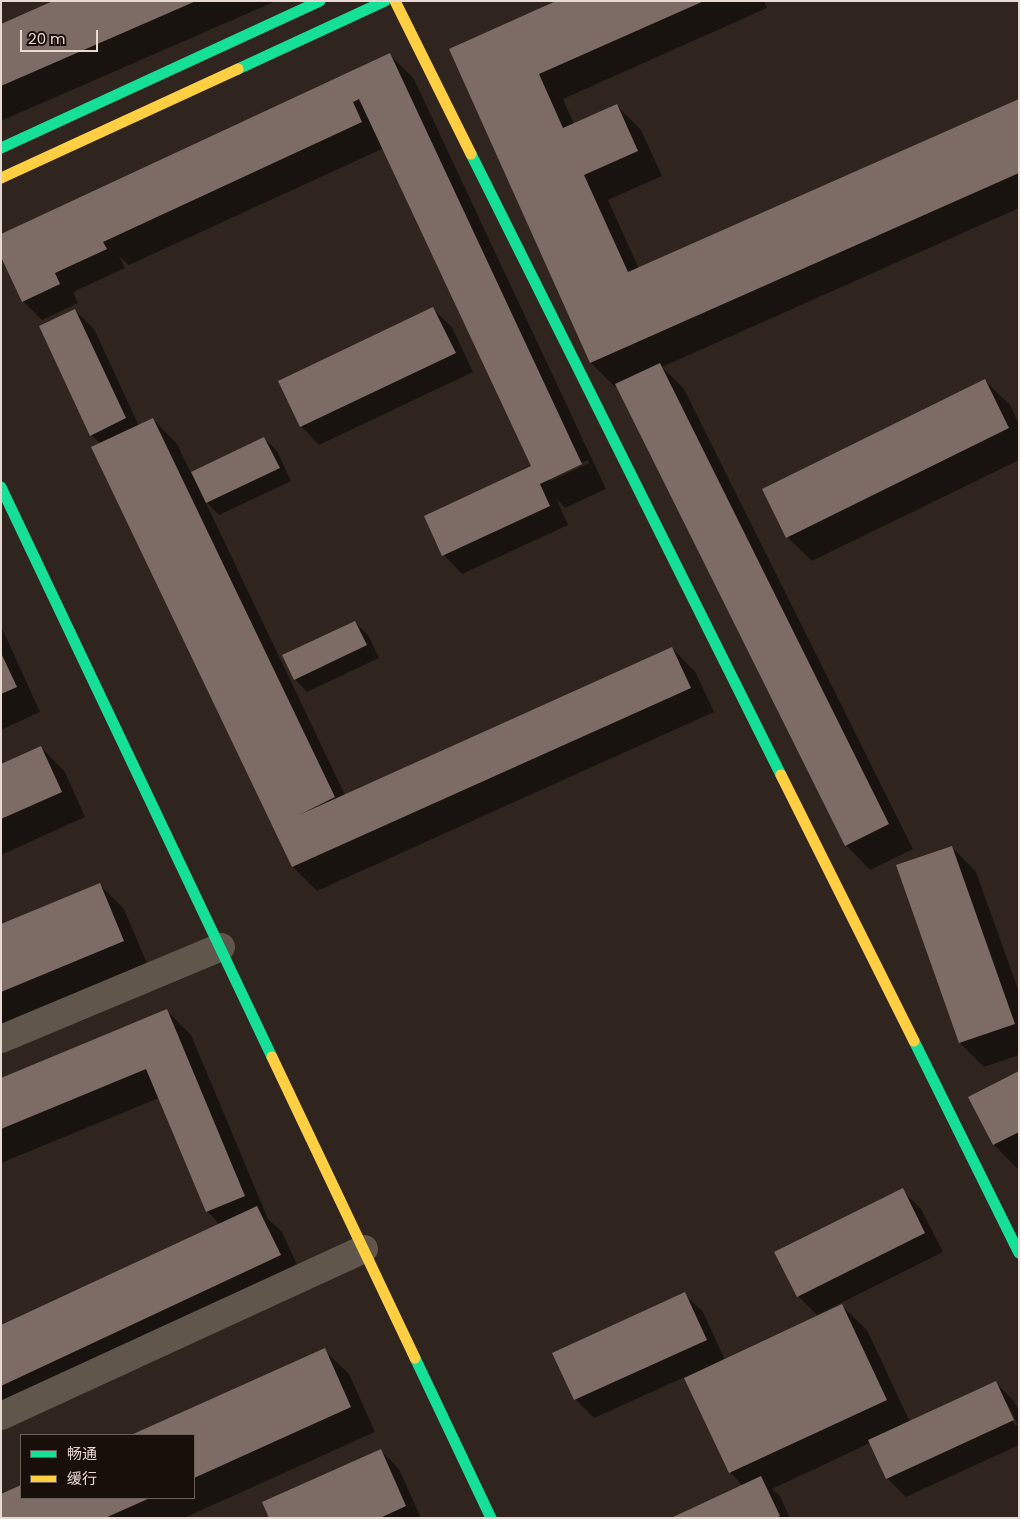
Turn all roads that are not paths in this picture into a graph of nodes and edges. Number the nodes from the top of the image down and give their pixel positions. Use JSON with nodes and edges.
{"nodes":[{"id":1,"x":320,"y":1,"type":"edge"},
{"id":2,"x":385,"y":1,"type":"edge"},
{"id":3,"x":395,"y":1,"type":"edge"},
{"id":4,"x":1,"y":148,"type":"edge"},
{"id":5,"x":1,"y":178,"type":"edge"},
{"id":6,"x":1,"y":487,"type":"edge"},
{"id":7,"x":220,"y":947,"type":"junction"},
{"id":8,"x":1,"y":1038,"type":"edge"},
{"id":9,"x":364,"y":1249,"type":"junction"},
{"id":10,"x":1019,"y":1253,"type":"edge"},
{"id":11,"x":1,"y":1416,"type":"edge"},
{"id":12,"x":491,"y":1518,"type":"edge"}],
"edges":[{"from":1,"to":4,"type":"street"},
{"from":2,"to":5,"type":"street"},
{"from":3,"to":10,"type":"street"},
{"from":6,"to":7,"type":"street"},
{"from":7,"to":8,"type":"street"},
{"from":7,"to":9,"type":"street"},
{"from":9,"to":11,"type":"street"},
{"from":9,"to":12,"type":"street"}]}
